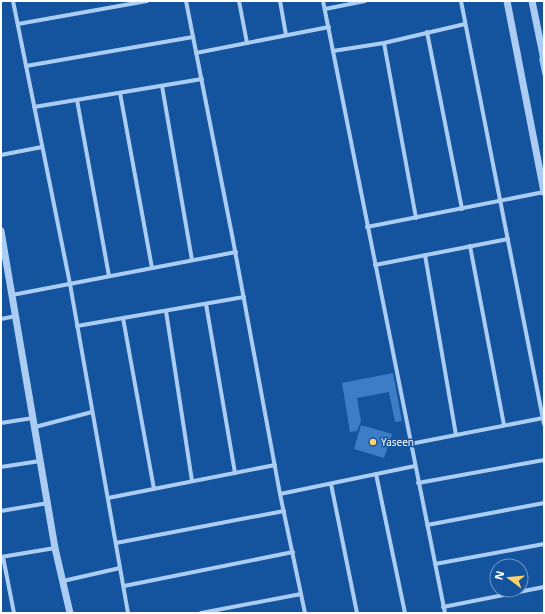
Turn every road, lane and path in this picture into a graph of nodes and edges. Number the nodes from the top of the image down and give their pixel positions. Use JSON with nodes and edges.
{"nodes":[{"id":1,"x":13,"y":1,"type":"edge"},
{"id":2,"x":147,"y":1,"type":"edge"},
{"id":3,"x":186,"y":1,"type":"edge"},
{"id":4,"x":239,"y":1,"type":"edge"},
{"id":5,"x":280,"y":1,"type":"edge"},
{"id":6,"x":324,"y":1,"type":"edge"},
{"id":7,"x":365,"y":1,"type":"edge"},
{"id":8,"x":461,"y":1,"type":"edge"},
{"id":9,"x":507,"y":1,"type":"edge"},
{"id":10,"x":532,"y":1,"type":"edge"},
{"id":11,"x":325,"y":9,"type":"junction"},
{"id":12,"x":18,"y":24,"type":"junction"},
{"id":13,"x":465,"y":24,"type":"junction"},
{"id":14,"x":328,"y":27,"type":"junction"},
{"id":15,"x":427,"y":32,"type":"junction"},
{"id":16,"x":286,"y":35,"type":"junction"},
{"id":17,"x":193,"y":37,"type":"junction"},
{"id":18,"x":247,"y":43,"type":"junction"},
{"id":19,"x":384,"y":43,"type":"junction"},
{"id":20,"x":333,"y":51,"type":"junction"},
{"id":21,"x":196,"y":53,"type":"junction"},
{"id":22,"x":544,"y":60,"type":"edge"},
{"id":23,"x":26,"y":66,"type":"junction"},
{"id":24,"x":202,"y":79,"type":"junction"},
{"id":25,"x":162,"y":86,"type":"junction"},
{"id":26,"x":120,"y":93,"type":"junction"},
{"id":27,"x":77,"y":100,"type":"junction"},
{"id":28,"x":34,"y":108,"type":"junction"},
{"id":29,"x":42,"y":147,"type":"junction"},
{"id":30,"x":1,"y":155,"type":"edge"},
{"id":31,"x":544,"y":192,"type":"edge"},
{"id":32,"x":501,"y":201,"type":"junction"},
{"id":33,"x":462,"y":209,"type":"junction"},
{"id":34,"x":416,"y":218,"type":"junction"},
{"id":35,"x":368,"y":228,"type":"junction"},
{"id":36,"x":1,"y":231,"type":"edge"},
{"id":37,"x":508,"y":239,"type":"junction"},
{"id":38,"x":470,"y":246,"type":"junction"},
{"id":39,"x":236,"y":252,"type":"junction"},
{"id":40,"x":425,"y":255,"type":"junction"},
{"id":41,"x":192,"y":260,"type":"junction"},
{"id":42,"x":375,"y":265,"type":"junction"},
{"id":43,"x":152,"y":268,"type":"junction"},
{"id":44,"x":109,"y":276,"type":"junction"},
{"id":45,"x":70,"y":284,"type":"junction"},
{"id":46,"x":12,"y":296,"type":"junction"},
{"id":47,"x":244,"y":297,"type":"junction"},
{"id":48,"x":206,"y":304,"type":"junction"},
{"id":49,"x":166,"y":311,"type":"junction"},
{"id":50,"x":16,"y":316,"type":"junction"},
{"id":51,"x":123,"y":318,"type":"junction"},
{"id":52,"x":1,"y":319,"type":"edge"},
{"id":53,"x":77,"y":326,"type":"junction"},
{"id":54,"x":92,"y":412,"type":"junction"},
{"id":55,"x":33,"y":418,"type":"junction"},
{"id":56,"x":543,"y":418,"type":"junction"},
{"id":57,"x":1,"y":423,"type":"edge"},
{"id":58,"x":544,"y":424,"type":"edge"},
{"id":59,"x":504,"y":425,"type":"junction"},
{"id":60,"x":35,"y":426,"type":"junction"},
{"id":61,"x":456,"y":435,"type":"junction"},
{"id":62,"x":410,"y":444,"type":"junction"},
{"id":63,"x":544,"y":460,"type":"edge"},
{"id":64,"x":40,"y":461,"type":"junction"},
{"id":65,"x":275,"y":465,"type":"junction"},
{"id":66,"x":415,"y":466,"type":"junction"},
{"id":67,"x":1,"y":467,"type":"edge"},
{"id":68,"x":235,"y":473,"type":"junction"},
{"id":69,"x":376,"y":474,"type":"junction"},
{"id":70,"x":192,"y":482,"type":"junction"},
{"id":71,"x":418,"y":483,"type":"junction"},
{"id":72,"x":331,"y":484,"type":"junction"},
{"id":73,"x":154,"y":489,"type":"junction"},
{"id":74,"x":280,"y":494,"type":"junction"},
{"id":75,"x":108,"y":498,"type":"junction"},
{"id":76,"x":48,"y":503,"type":"junction"},
{"id":77,"x":544,"y":503,"type":"edge"},
{"id":78,"x":1,"y":511,"type":"edge"},
{"id":79,"x":284,"y":511,"type":"junction"},
{"id":80,"x":427,"y":525,"type":"junction"},
{"id":81,"x":116,"y":543,"type":"junction"},
{"id":82,"x":544,"y":544,"type":"edge"},
{"id":83,"x":55,"y":548,"type":"junction"},
{"id":84,"x":293,"y":552,"type":"junction"},
{"id":85,"x":2,"y":557,"type":"edge"},
{"id":86,"x":435,"y":564,"type":"junction"},
{"id":87,"x":120,"y":568,"type":"junction"},
{"id":88,"x":63,"y":581,"type":"junction"},
{"id":89,"x":124,"y":586,"type":"junction"},
{"id":90,"x":544,"y":587,"type":"edge"},
{"id":91,"x":302,"y":594,"type":"junction"},
{"id":92,"x":444,"y":607,"type":"junction"},
{"id":93,"x":14,"y":613,"type":"edge"},
{"id":94,"x":70,"y":613,"type":"edge"},
{"id":95,"x":128,"y":613,"type":"edge"},
{"id":96,"x":200,"y":613,"type":"edge"},
{"id":97,"x":305,"y":613,"type":"edge"},
{"id":98,"x":357,"y":613,"type":"edge"},
{"id":99,"x":405,"y":613,"type":"edge"},
{"id":100,"x":445,"y":613,"type":"edge"}],
"edges":[{"from":1,"to":12,"type":"street"},
{"from":2,"to":12,"type":"street"},
{"from":3,"to":17,"type":"street"},
{"from":4,"to":18,"type":"street"},
{"from":5,"to":16,"type":"street"},
{"from":6,"to":11,"type":"street"},
{"from":7,"to":11,"type":"street"},
{"from":8,"to":13,"type":"street"},
{"from":9,"to":31,"type":"street"},
{"from":10,"to":22,"type":"street"},
{"from":11,"to":14,"type":"street"},
{"from":12,"to":23,"type":"street"},
{"from":13,"to":15,"type":"street"},
{"from":13,"to":32,"type":"street"},
{"from":14,"to":16,"type":"street"},
{"from":14,"to":20,"type":"street"},
{"from":15,"to":19,"type":"street"},
{"from":15,"to":33,"type":"street"},
{"from":16,"to":18,"type":"street"},
{"from":17,"to":21,"type":"street"},
{"from":17,"to":23,"type":"street"},
{"from":18,"to":21,"type":"street"},
{"from":19,"to":20,"type":"street"},
{"from":19,"to":34,"type":"street"},
{"from":20,"to":35,"type":"street"},
{"from":21,"to":24,"type":"street"},
{"from":23,"to":28,"type":"street"},
{"from":24,"to":25,"type":"street"},
{"from":24,"to":39,"type":"street"},
{"from":25,"to":26,"type":"street"},
{"from":25,"to":41,"type":"street"},
{"from":26,"to":27,"type":"street"},
{"from":26,"to":43,"type":"street"},
{"from":27,"to":28,"type":"street"},
{"from":27,"to":44,"type":"street"},
{"from":28,"to":29,"type":"street"},
{"from":29,"to":30,"type":"street"},
{"from":29,"to":45,"type":"street"},
{"from":31,"to":32,"type":"street"},
{"from":32,"to":33,"type":"street"},
{"from":32,"to":37,"type":"street"},
{"from":33,"to":34,"type":"street"},
{"from":34,"to":35,"type":"street"},
{"from":35,"to":42,"type":"street"},
{"from":36,"to":46,"type":"street"},
{"from":37,"to":38,"type":"street"},
{"from":37,"to":56,"type":"street"},
{"from":38,"to":40,"type":"street"},
{"from":38,"to":59,"type":"street"},
{"from":39,"to":41,"type":"street"},
{"from":39,"to":47,"type":"street"},
{"from":40,"to":42,"type":"street"},
{"from":40,"to":61,"type":"street"},
{"from":41,"to":43,"type":"street"},
{"from":42,"to":62,"type":"street"},
{"from":43,"to":44,"type":"street"},
{"from":44,"to":45,"type":"street"},
{"from":45,"to":46,"type":"street"},
{"from":45,"to":53,"type":"street"},
{"from":46,"to":50,"type":"street"},
{"from":47,"to":48,"type":"street"},
{"from":47,"to":65,"type":"street"},
{"from":48,"to":49,"type":"street"},
{"from":48,"to":68,"type":"street"},
{"from":49,"to":51,"type":"street"},
{"from":49,"to":70,"type":"street"},
{"from":50,"to":52,"type":"street"},
{"from":50,"to":55,"type":"street"},
{"from":51,"to":53,"type":"street"},
{"from":51,"to":73,"type":"street"},
{"from":53,"to":54,"type":"street"},
{"from":54,"to":60,"type":"street"},
{"from":54,"to":75,"type":"street"},
{"from":55,"to":57,"type":"street"},
{"from":55,"to":60,"type":"street"},
{"from":56,"to":58,"type":"street"},
{"from":56,"to":59,"type":"street"},
{"from":59,"to":61,"type":"street"},
{"from":60,"to":64,"type":"street"},
{"from":61,"to":62,"type":"street"},
{"from":62,"to":66,"type":"street"},
{"from":63,"to":71,"type":"street"},
{"from":64,"to":67,"type":"street"},
{"from":64,"to":76,"type":"street"},
{"from":65,"to":68,"type":"street"},
{"from":65,"to":74,"type":"street"},
{"from":66,"to":69,"type":"street"},
{"from":66,"to":71,"type":"street"},
{"from":68,"to":70,"type":"street"},
{"from":69,"to":72,"type":"street"},
{"from":69,"to":99,"type":"street"},
{"from":70,"to":73,"type":"street"},
{"from":71,"to":80,"type":"street"},
{"from":72,"to":74,"type":"street"},
{"from":72,"to":98,"type":"street"},
{"from":73,"to":75,"type":"street"},
{"from":74,"to":79,"type":"street"},
{"from":75,"to":81,"type":"street"},
{"from":76,"to":78,"type":"street"},
{"from":76,"to":83,"type":"street"},
{"from":77,"to":80,"type":"street"},
{"from":79,"to":81,"type":"street"},
{"from":79,"to":84,"type":"street"},
{"from":80,"to":86,"type":"street"},
{"from":81,"to":87,"type":"street"},
{"from":82,"to":86,"type":"street"},
{"from":83,"to":85,"type":"street"},
{"from":83,"to":88,"type":"street"},
{"from":84,"to":89,"type":"street"},
{"from":84,"to":91,"type":"street"},
{"from":85,"to":93,"type":"street"},
{"from":86,"to":92,"type":"street"},
{"from":87,"to":88,"type":"street"},
{"from":87,"to":89,"type":"street"},
{"from":88,"to":94,"type":"street"},
{"from":89,"to":95,"type":"street"},
{"from":90,"to":92,"type":"street"},
{"from":91,"to":96,"type":"street"},
{"from":91,"to":97,"type":"street"},
{"from":92,"to":100,"type":"street"}]}
